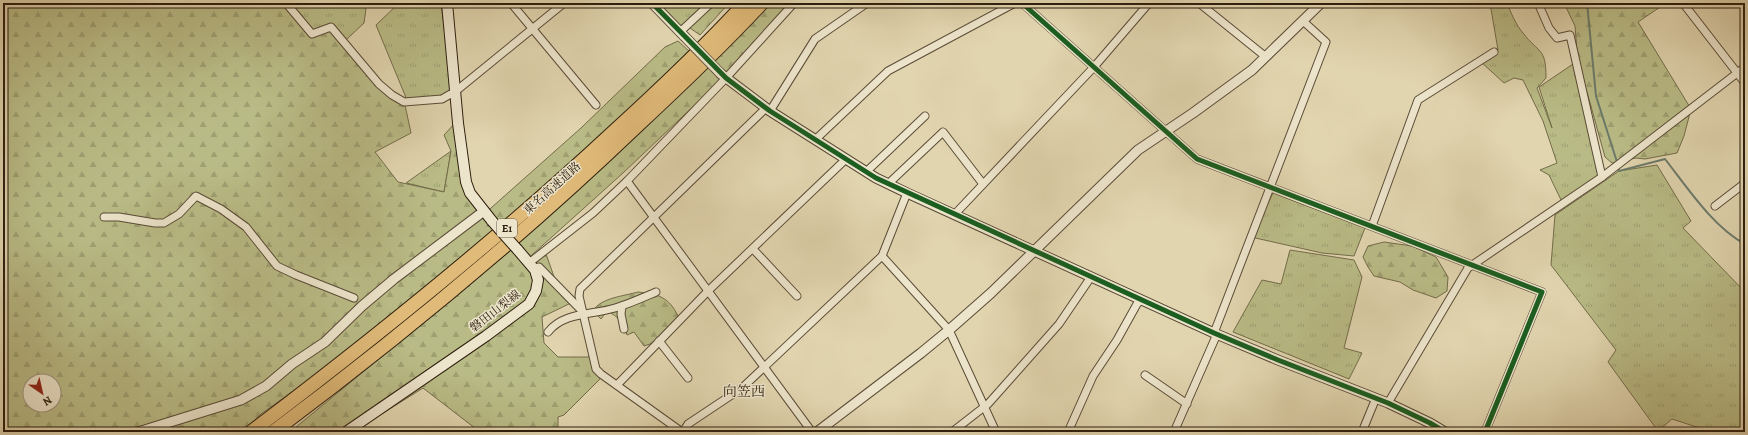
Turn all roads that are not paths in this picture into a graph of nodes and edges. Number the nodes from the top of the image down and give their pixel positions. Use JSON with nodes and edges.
{"nodes":[{"id":1,"x":447,"y":3,"type":"edge"},
{"id":2,"x":511,"y":3,"type":"edge"},
{"id":3,"x":564,"y":3,"type":"edge"},
{"id":4,"x":652,"y":3,"type":"edge"},
{"id":5,"x":711,"y":3,"type":"edge"},
{"id":6,"x":745,"y":3,"type":"edge"},
{"id":7,"x":762,"y":3,"type":"edge"},
{"id":8,"x":794,"y":3,"type":"edge"},
{"id":9,"x":867,"y":3,"type":"edge"},
{"id":10,"x":1015,"y":3,"type":"edge"},
{"id":11,"x":1022,"y":3,"type":"edge"},
{"id":12,"x":1149,"y":3,"type":"edge"},
{"id":13,"x":1199,"y":3,"type":"edge"},
{"id":14,"x":1321,"y":3,"type":"edge"},
{"id":15,"x":1538,"y":3,"type":"edge"},
{"id":16,"x":1683,"y":3,"type":"edge"},
{"id":17,"x":292,"y":5,"type":"edge"},
{"id":18,"x":1303,"y":21,"type":"junction"},
{"id":19,"x":533,"y":29,"type":"junction"},
{"id":20,"x":682,"y":34,"type":"junction"},
{"id":21,"x":1494,"y":52,"type":"dead end"},
{"id":22,"x":1266,"y":57,"type":"junction"},
{"id":23,"x":1094,"y":67,"type":"junction"},
{"id":24,"x":1745,"y":67,"type":"edge"},
{"id":25,"x":1737,"y":73,"type":"junction"},
{"id":26,"x":724,"y":76,"type":"junction"},
{"id":27,"x":1745,"y":83,"type":"edge"},
{"id":28,"x":456,"y":92,"type":"junction"},
{"id":29,"x":596,"y":105,"type":"dead end"},
{"id":30,"x":768,"y":109,"type":"junction"},
{"id":31,"x":925,"y":116,"type":"dead end"},
{"id":32,"x":1165,"y":130,"type":"junction"},
{"id":33,"x":816,"y":139,"type":"junction"},
{"id":34,"x":846,"y":159,"type":"junction"},
{"id":35,"x":866,"y":172,"type":"junction"},
{"id":36,"x":1602,"y":177,"type":"junction"},
{"id":37,"x":627,"y":181,"type":"junction"},
{"id":38,"x":1745,"y":183,"type":"edge"},
{"id":39,"x":888,"y":184,"type":"junction"},
{"id":40,"x":983,"y":184,"type":"junction"},
{"id":41,"x":1270,"y":187,"type":"junction"},
{"id":42,"x":907,"y":193,"type":"junction"},
{"id":43,"x":1714,"y":206,"type":"dead end"},
{"id":44,"x":484,"y":211,"type":"junction"},
{"id":45,"x":954,"y":215,"type":"junction"},
{"id":46,"x":104,"y":217,"type":"dead end"},
{"id":47,"x":653,"y":217,"type":"junction"},
{"id":48,"x":1372,"y":226,"type":"junction"},
{"id":49,"x":753,"y":249,"type":"junction"},
{"id":50,"x":1033,"y":251,"type":"junction"},
{"id":51,"x":882,"y":256,"type":"junction"},
{"id":52,"x":1473,"y":264,"type":"junction"},
{"id":53,"x":531,"y":265,"type":"junction"},
{"id":54,"x":1090,"y":277,"type":"junction"},
{"id":55,"x":708,"y":291,"type":"junction"},
{"id":56,"x":656,"y":292,"type":"dead end"},
{"id":57,"x":797,"y":296,"type":"dead end"},
{"id":58,"x":354,"y":298,"type":"dead end"},
{"id":59,"x":1141,"y":300,"type":"junction"},
{"id":60,"x":622,"y":306,"type":"junction"},
{"id":61,"x":584,"y":314,"type":"junction"},
{"id":62,"x":624,"y":329,"type":"dead end"},
{"id":63,"x":949,"y":330,"type":"junction"},
{"id":64,"x":548,"y":332,"type":"dead end"},
{"id":65,"x":1216,"y":334,"type":"junction"},
{"id":66,"x":660,"y":342,"type":"junction"},
{"id":67,"x":764,"y":367,"type":"junction"},
{"id":68,"x":1145,"y":375,"type":"dead end"},
{"id":69,"x":688,"y":378,"type":"dead end"},
{"id":70,"x":617,"y":384,"type":"junction"},
{"id":71,"x":1376,"y":398,"type":"junction"},
{"id":72,"x":1388,"y":403,"type":"junction"},
{"id":73,"x":1187,"y":404,"type":"junction"},
{"id":74,"x":984,"y":407,"type":"junction"},
{"id":75,"x":138,"y":432,"type":"edge"},
{"id":76,"x":251,"y":432,"type":"edge"},
{"id":77,"x":273,"y":432,"type":"edge"},
{"id":78,"x":346,"y":432,"type":"edge"},
{"id":79,"x":682,"y":432,"type":"edge"},
{"id":80,"x":812,"y":432,"type":"edge"},
{"id":81,"x":817,"y":432,"type":"edge"},
{"id":82,"x":952,"y":432,"type":"edge"},
{"id":83,"x":996,"y":432,"type":"edge"},
{"id":84,"x":1068,"y":432,"type":"edge"},
{"id":85,"x":1174,"y":432,"type":"edge"},
{"id":86,"x":1362,"y":432,"type":"edge"},
{"id":87,"x":1445,"y":432,"type":"edge"},
{"id":88,"x":1484,"y":432,"type":"edge"}],
"edges":[{"from":1,"to":28,"type":"main road","name":"磐田山梨線"},
{"from":2,"to":19,"type":"street"},
{"from":3,"to":19,"type":"street"},
{"from":4,"to":20,"type":"street"},
{"from":5,"to":20,"type":"street"},
{"from":6,"to":76,"type":"highway","name":"東名高速道路","number":"E1"},
{"from":7,"to":77,"type":"highway","name":"東名高速道路","number":"E1"},
{"from":8,"to":26,"type":"street"},
{"from":9,"to":30,"type":"street"},
{"from":10,"to":33,"type":"street"},
{"from":11,"to":23,"type":"street"},
{"from":12,"to":23,"type":"street"},
{"from":13,"to":22,"type":"street"},
{"from":14,"to":18,"type":"street"},
{"from":15,"to":36,"type":"street"},
{"from":16,"to":25,"type":"street"},
{"from":17,"to":28,"type":"street"},
{"from":18,"to":22,"type":"street"},
{"from":18,"to":41,"type":"street"},
{"from":19,"to":28,"type":"street"},
{"from":19,"to":29,"type":"street"},
{"from":20,"to":26,"type":"street","bridge":true},
{"from":21,"to":48,"type":"street"},
{"from":22,"to":32,"type":"street"},
{"from":23,"to":32,"type":"street"},
{"from":23,"to":40,"type":"street"},
{"from":24,"to":25,"type":"street"},
{"from":25,"to":27,"type":"street"},
{"from":25,"to":36,"type":"street"},
{"from":26,"to":30,"type":"street"},
{"from":26,"to":37,"type":"street"},
{"from":28,"to":44,"type":"main road","name":"磐田山梨線"},
{"from":30,"to":33,"type":"street"},
{"from":30,"to":47,"type":"street"},
{"from":31,"to":35,"type":"street"},
{"from":32,"to":41,"type":"street"},
{"from":32,"to":50,"type":"street"},
{"from":33,"to":34,"type":"street"},
{"from":34,"to":35,"type":"street"},
{"from":34,"to":49,"type":"street"},
{"from":35,"to":39,"type":"street"},
{"from":36,"to":52,"type":"street"},
{"from":37,"to":47,"type":"street"},
{"from":37,"to":53,"type":"street"},
{"from":38,"to":43,"type":"street"},
{"from":39,"to":40,"type":"street"},
{"from":39,"to":42,"type":"street"},
{"from":40,"to":45,"type":"street"},
{"from":41,"to":48,"type":"street"},
{"from":41,"to":65,"type":"street"},
{"from":42,"to":45,"type":"street"},
{"from":42,"to":51,"type":"street"},
{"from":44,"to":53,"type":"main road","name":"磐田山梨線","bridge":true},
{"from":44,"to":75,"type":"street"},
{"from":45,"to":50,"type":"street"},
{"from":46,"to":58,"type":"street"},
{"from":47,"to":55,"type":"street"},
{"from":47,"to":61,"type":"street"},
{"from":48,"to":52,"type":"street"},
{"from":49,"to":55,"type":"street"},
{"from":49,"to":57,"type":"street"},
{"from":50,"to":54,"type":"street"},
{"from":50,"to":63,"type":"street"},
{"from":51,"to":63,"type":"street"},
{"from":51,"to":67,"type":"street"},
{"from":52,"to":72,"type":"street"},
{"from":52,"to":88,"type":"street"},
{"from":53,"to":61,"type":"street"},
{"from":53,"to":78,"type":"main road","name":"磐田山梨線"},
{"from":54,"to":59,"type":"street"},
{"from":54,"to":74,"type":"street"},
{"from":55,"to":66,"type":"street"},
{"from":55,"to":67,"type":"street"},
{"from":56,"to":60,"type":"street"},
{"from":59,"to":65,"type":"street"},
{"from":59,"to":84,"type":"street"},
{"from":60,"to":61,"type":"street"},
{"from":60,"to":62,"type":"street"},
{"from":61,"to":64,"type":"street"},
{"from":61,"to":70,"type":"street"},
{"from":63,"to":74,"type":"street"},
{"from":63,"to":81,"type":"street"},
{"from":65,"to":71,"type":"street"},
{"from":65,"to":73,"type":"street"},
{"from":66,"to":69,"type":"street"},
{"from":66,"to":70,"type":"street"},
{"from":67,"to":79,"type":"street"},
{"from":67,"to":80,"type":"street"},
{"from":68,"to":73,"type":"street"},
{"from":70,"to":79,"type":"street"},
{"from":71,"to":72,"type":"street"},
{"from":71,"to":86,"type":"street"},
{"from":72,"to":87,"type":"street"},
{"from":73,"to":85,"type":"street"},
{"from":74,"to":82,"type":"street"},
{"from":74,"to":83,"type":"street"}]}
